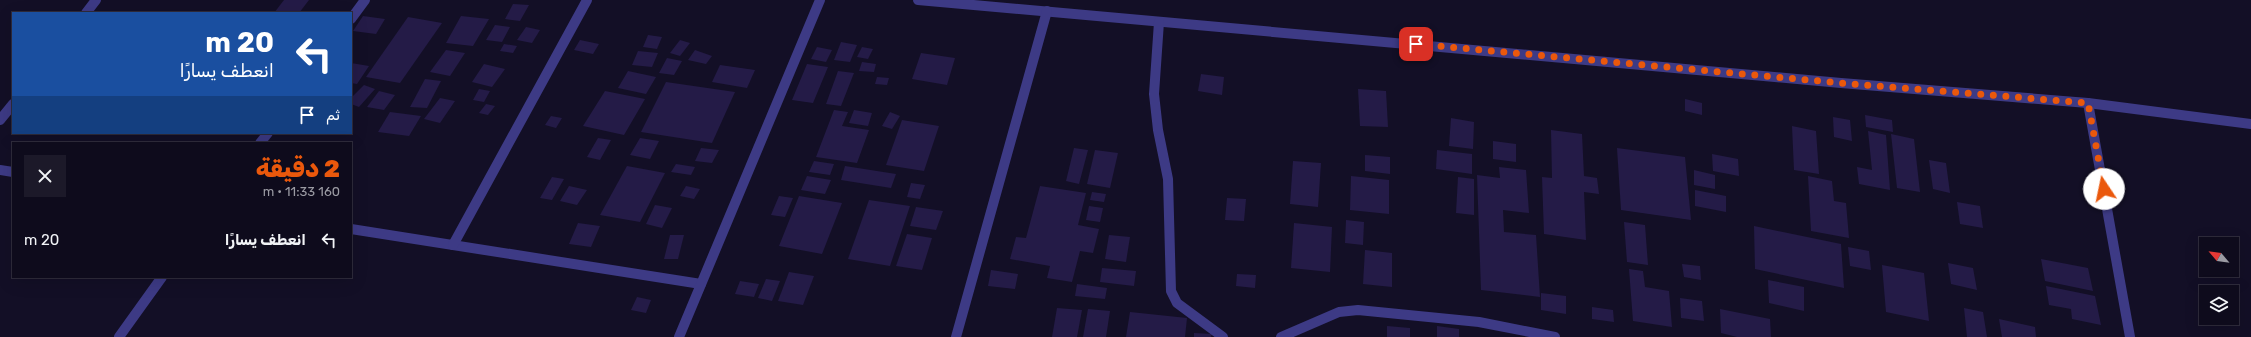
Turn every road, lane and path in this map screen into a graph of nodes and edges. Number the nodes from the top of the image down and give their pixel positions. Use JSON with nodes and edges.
{"nodes":[{"id":1,"x":96,"y":0,"type":"edge"},
{"id":2,"x":365,"y":0,"type":"edge"},
{"id":3,"x":587,"y":0,"type":"edge"},
{"id":4,"x":820,"y":0,"type":"edge"},
{"id":5,"x":918,"y":0,"type":"edge"},
{"id":6,"x":1046,"y":10,"type":"junction"},
{"id":7,"x":87,"y":12,"type":"edge"},
{"id":8,"x":352,"y":18,"type":"edge"},
{"id":9,"x":1159,"y":22,"type":"junction"},
{"id":10,"x":2088,"y":103,"type":"junction"},
{"id":11,"x":12,"y":105,"type":"edge"},
{"id":12,"x":0,"y":120,"type":"edge"},
{"id":13,"x":2251,"y":124,"type":"edge"},
{"id":14,"x":267,"y":134,"type":"edge"},
{"id":15,"x":261,"y":142,"type":"edge"},
{"id":16,"x":0,"y":170,"type":"edge"},
{"id":17,"x":12,"y":172,"type":"edge"},
{"id":18,"x":352,"y":229,"type":"edge"},
{"id":19,"x":453,"y":245,"type":"junction"},
{"id":20,"x":161,"y":278,"type":"edge"},
{"id":21,"x":701,"y":284,"type":"junction"},
{"id":22,"x":119,"y":337,"type":"edge"},
{"id":23,"x":679,"y":337,"type":"edge"},
{"id":24,"x":956,"y":337,"type":"edge"},
{"id":25,"x":1223,"y":337,"type":"edge"},
{"id":26,"x":1281,"y":337,"type":"edge"},
{"id":27,"x":1555,"y":337,"type":"edge"},
{"id":28,"x":2130,"y":337,"type":"edge"}],
"edges":[{"from":1,"to":7,"type":"street"},
{"from":2,"to":8,"type":"street"},
{"from":3,"to":19,"type":"street"},
{"from":4,"to":21,"type":"street"},
{"from":5,"to":6,"type":"street"},
{"from":6,"to":9,"type":"street"},
{"from":6,"to":24,"type":"street"},
{"from":9,"to":10,"type":"street"},
{"from":9,"to":25,"type":"street"},
{"from":10,"to":13,"type":"street"},
{"from":10,"to":28,"type":"street"},
{"from":11,"to":12,"type":"street"},
{"from":14,"to":15,"type":"street"},
{"from":16,"to":17,"type":"street"},
{"from":18,"to":19,"type":"street"},
{"from":19,"to":21,"type":"street"},
{"from":20,"to":22,"type":"street"},
{"from":21,"to":23,"type":"street"},
{"from":26,"to":27,"type":"street"}]}
